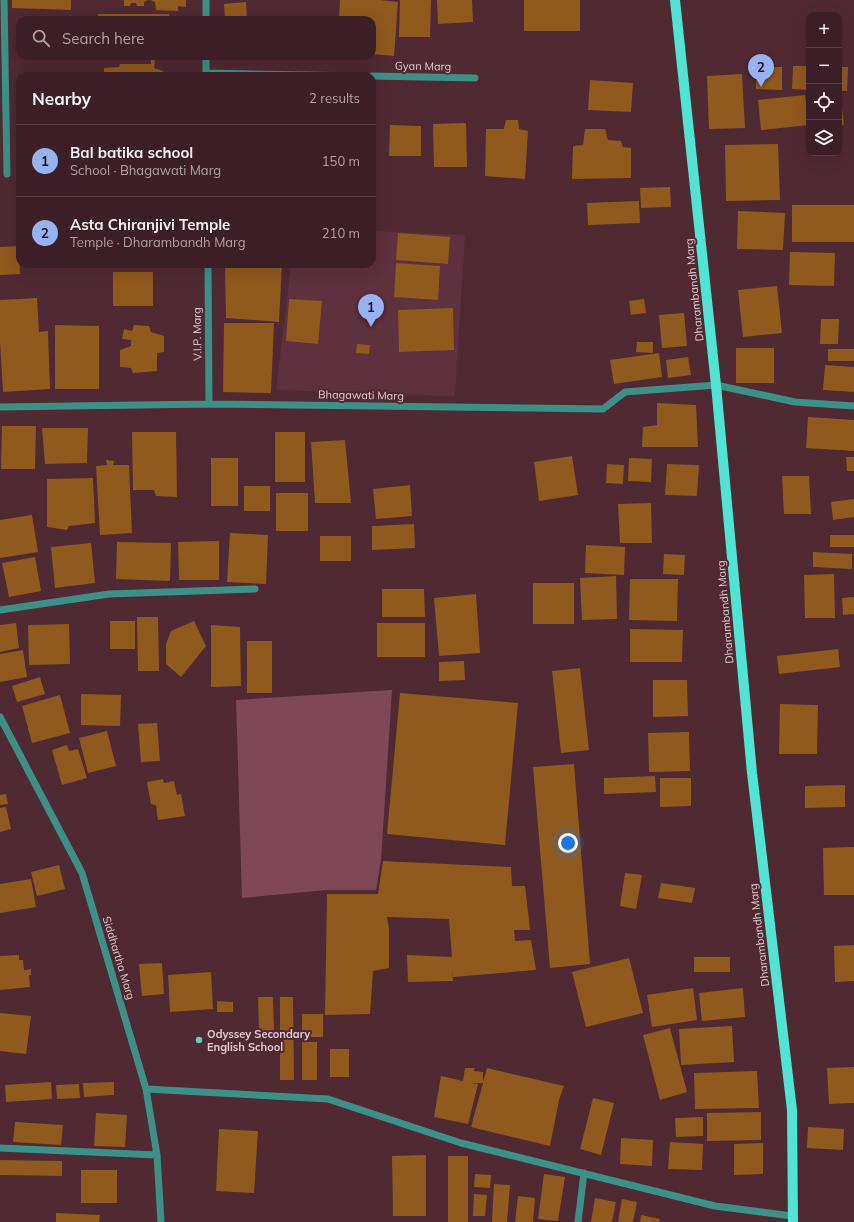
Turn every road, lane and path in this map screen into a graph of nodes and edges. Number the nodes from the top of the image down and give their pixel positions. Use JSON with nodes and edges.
{"nodes":[{"id":1,"x":4,"y":0,"type":"edge"},
{"id":2,"x":206,"y":0,"type":"edge"},
{"id":3,"x":674,"y":0,"type":"edge"},
{"id":4,"x":206,"y":16,"type":"edge"},
{"id":5,"x":206,"y":60,"type":"edge"},
{"id":6,"x":206,"y":72,"type":"edge"},
{"id":7,"x":376,"y":76,"type":"edge"},
{"id":8,"x":475,"y":78,"type":"dead end"},
{"id":9,"x":7,"y":174,"type":"dead end"},
{"id":10,"x":208,"y":268,"type":"edge"},
{"id":11,"x":716,"y":385,"type":"junction"},
{"id":12,"x":209,"y":404,"type":"junction"},
{"id":13,"x":854,"y":406,"type":"edge"},
{"id":14,"x":0,"y":407,"type":"edge"},
{"id":15,"x":255,"y":589,"type":"dead end"},
{"id":16,"x":0,"y":610,"type":"edge"},
{"id":17,"x":0,"y":717,"type":"edge"},
{"id":18,"x":146,"y":1089,"type":"junction"},
{"id":19,"x":0,"y":1148,"type":"edge"},
{"id":20,"x":157,"y":1155,"type":"junction"},
{"id":21,"x":584,"y":1173,"type":"junction"},
{"id":22,"x":792,"y":1219,"type":"edge"},
{"id":23,"x":161,"y":1222,"type":"edge"},
{"id":24,"x":578,"y":1222,"type":"edge"}],
"edges":[{"from":1,"to":9,"type":"street"},
{"from":2,"to":4,"type":"street"},
{"from":3,"to":11,"type":"main road","name":"Dharambandh Marg"},
{"from":5,"to":6,"type":"street"},
{"from":7,"to":8,"type":"street","name":"Gyan Marg"},
{"from":10,"to":12,"type":"street","name":"V.I.P. Marg"},
{"from":11,"to":12,"type":"street","name":"Bhagawati Marg"},
{"from":11,"to":13,"type":"street","name":"Bhagawati Marg"},
{"from":11,"to":22,"type":"main road","name":"Dharambandh Marg"},
{"from":12,"to":14,"type":"street","name":"Bhagawati Marg"},
{"from":15,"to":16,"type":"street"},
{"from":17,"to":18,"type":"street","name":"Siddhartha Marg"},
{"from":18,"to":20,"type":"street","name":"Siddhartha Marg"},
{"from":18,"to":21,"type":"street"},
{"from":19,"to":20,"type":"street"},
{"from":20,"to":23,"type":"street","name":"Siddhartha Marg"},
{"from":21,"to":22,"type":"street"},
{"from":21,"to":24,"type":"street"}]}
